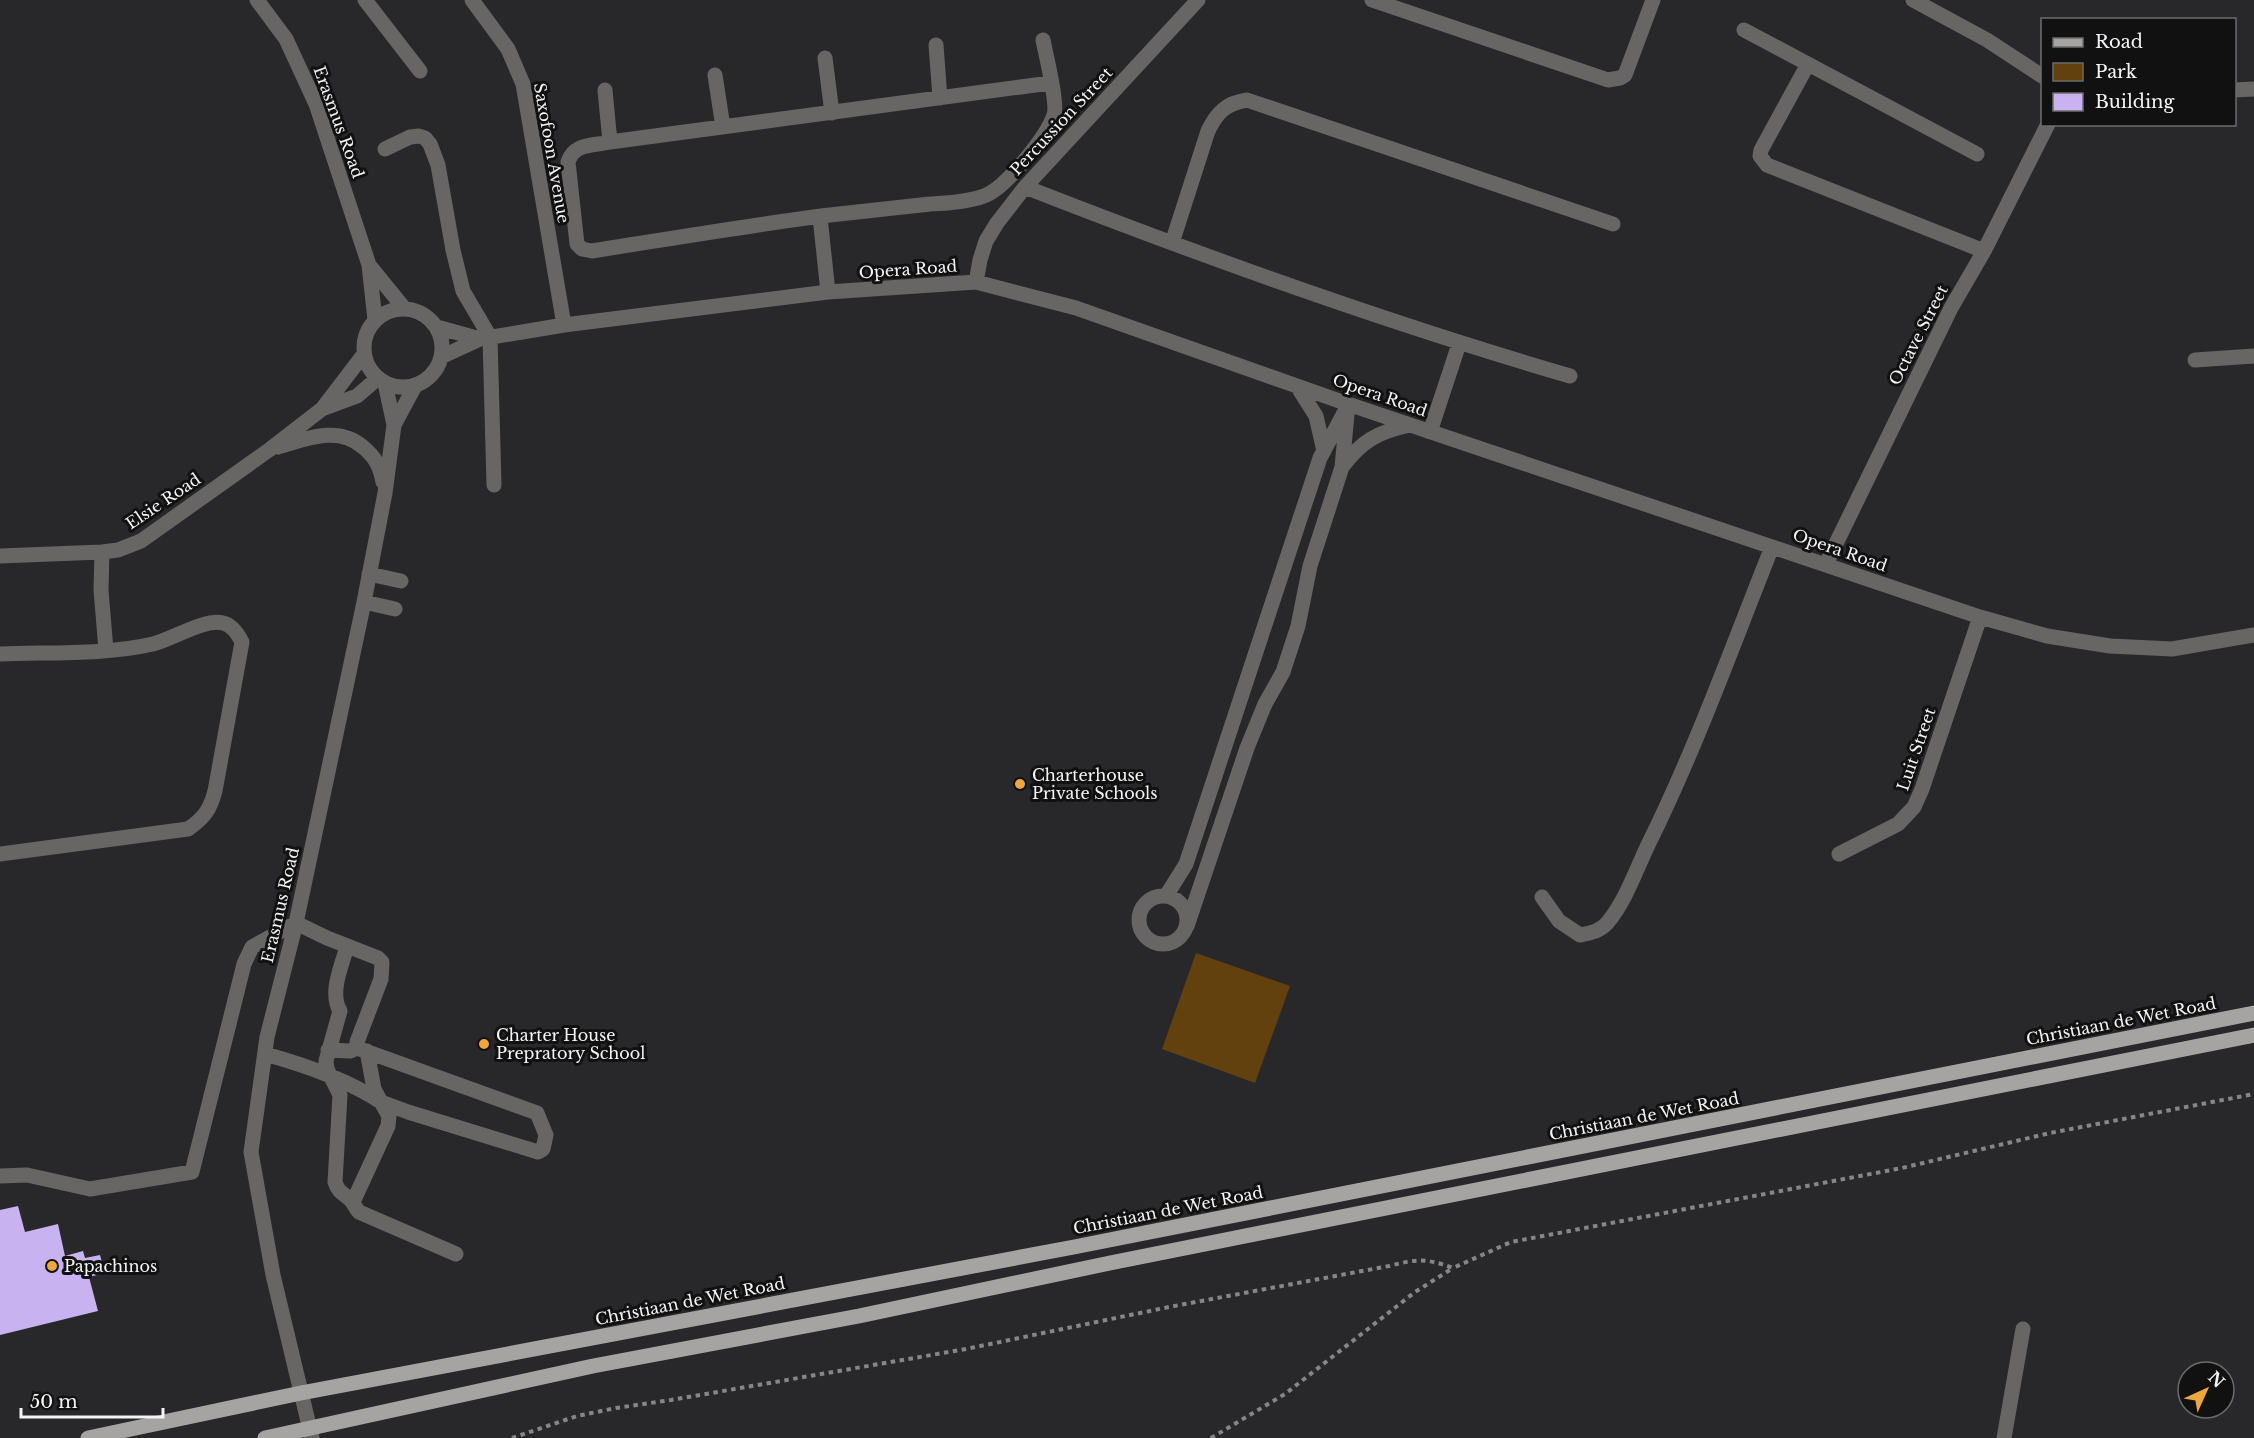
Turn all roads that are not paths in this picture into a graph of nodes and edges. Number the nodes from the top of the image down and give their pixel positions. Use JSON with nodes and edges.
{"nodes":[{"id":1,"x":257,"y":0,"type":"edge"},
{"id":2,"x":365,"y":0,"type":"edge"},
{"id":3,"x":472,"y":0,"type":"edge"},
{"id":4,"x":1198,"y":0,"type":"edge"},
{"id":5,"x":1372,"y":0,"type":"edge"},
{"id":6,"x":1653,"y":0,"type":"edge"},
{"id":7,"x":1913,"y":0,"type":"edge"},
{"id":8,"x":1744,"y":30,"type":"dead end"},
{"id":9,"x":1043,"y":40,"type":"dead end"},
{"id":10,"x":936,"y":45,"type":"dead end"},
{"id":11,"x":825,"y":58,"type":"dead end"},
{"id":12,"x":1808,"y":64,"type":"junction"},
{"id":13,"x":420,"y":71,"type":"dead end"},
{"id":14,"x":715,"y":75,"type":"dead end"},
{"id":15,"x":2041,"y":75,"type":"edge"},
{"id":16,"x":1050,"y":83,"type":"junction"},
{"id":17,"x":2254,"y":89,"type":"edge"},
{"id":18,"x":605,"y":90,"type":"dead end"},
{"id":19,"x":2236,"y":90,"type":"edge"},
{"id":20,"x":940,"y":98,"type":"junction"},
{"id":21,"x":832,"y":113,"type":"junction"},
{"id":22,"x":2047,"y":126,"type":"edge"},
{"id":23,"x":723,"y":127,"type":"junction"},
{"id":24,"x":610,"y":142,"type":"junction"},
{"id":25,"x":385,"y":149,"type":"dead end"},
{"id":26,"x":1977,"y":154,"type":"dead end"},
{"id":27,"x":1025,"y":187,"type":"junction"},
{"id":28,"x":820,"y":217,"type":"junction"},
{"id":29,"x":1613,"y":224,"type":"dead end"},
{"id":30,"x":1172,"y":243,"type":"junction"},
{"id":31,"x":1984,"y":251,"type":"junction"},
{"id":32,"x":369,"y":265,"type":"junction"},
{"id":33,"x":976,"y":282,"type":"junction"},
{"id":34,"x":828,"y":292,"type":"junction"},
{"id":35,"x":404,"y":308,"type":"junction"},
{"id":36,"x":375,"y":320,"type":"junction"},
{"id":37,"x":564,"y":325,"type":"junction"},
{"id":38,"x":437,"y":327,"type":"junction"},
{"id":39,"x":485,"y":338,"type":"junction"},
{"id":40,"x":1460,"y":344,"type":"junction"},
{"id":41,"x":364,"y":354,"type":"junction"},
{"id":42,"x":2254,"y":356,"type":"edge"},
{"id":43,"x":441,"y":357,"type":"junction"},
{"id":44,"x":2195,"y":360,"type":"dead end"},
{"id":45,"x":1570,"y":376,"type":"dead end"},
{"id":46,"x":381,"y":381,"type":"junction"},
{"id":47,"x":415,"y":386,"type":"junction"},
{"id":48,"x":1297,"y":386,"type":"junction"},
{"id":49,"x":1348,"y":404,"type":"junction"},
{"id":50,"x":322,"y":409,"type":"junction"},
{"id":51,"x":394,"y":425,"type":"junction"},
{"id":52,"x":1410,"y":425,"type":"junction"},
{"id":53,"x":1431,"y":432,"type":"junction"},
{"id":54,"x":269,"y":450,"type":"junction"},
{"id":55,"x":1324,"y":451,"type":"junction"},
{"id":56,"x":1342,"y":467,"type":"junction"},
{"id":57,"x":494,"y":485,"type":"dead end"},
{"id":58,"x":385,"y":493,"type":"junction"},
{"id":59,"x":1772,"y":547,"type":"junction"},
{"id":60,"x":102,"y":552,"type":"junction"},
{"id":61,"x":0,"y":556,"type":"edge"},
{"id":62,"x":1826,"y":564,"type":"junction"},
{"id":63,"x":369,"y":574,"type":"junction"},
{"id":64,"x":401,"y":581,"type":"dead end"},
{"id":65,"x":364,"y":602,"type":"junction"},
{"id":66,"x":395,"y":609,"type":"dead end"},
{"id":67,"x":1980,"y":617,"type":"junction"},
{"id":68,"x":2254,"y":635,"type":"edge"},
{"id":69,"x":106,"y":650,"type":"junction"},
{"id":70,"x":0,"y":654,"type":"edge"},
{"id":71,"x":0,"y":854,"type":"edge"},
{"id":72,"x":1839,"y":854,"type":"dead end"},
{"id":73,"x":1166,"y":896,"type":"junction"},
{"id":74,"x":1542,"y":897,"type":"dead end"},
{"id":75,"x":296,"y":923,"type":"junction"},
{"id":76,"x":1187,"y":926,"type":"junction"},
{"id":77,"x":347,"y":946,"type":"junction"},
{"id":78,"x":340,"y":1011,"type":"junction"},
{"id":79,"x":2254,"y":1013,"type":"edge"},
{"id":80,"x":365,"y":1020,"type":"junction"},
{"id":81,"x":2254,"y":1035,"type":"edge"},
{"id":82,"x":328,"y":1050,"type":"junction"},
{"id":83,"x":362,"y":1050,"type":"junction"},
{"id":84,"x":265,"y":1054,"type":"junction"},
{"id":85,"x":330,"y":1076,"type":"junction"},
{"id":86,"x":381,"y":1102,"type":"junction"},
{"id":87,"x":0,"y":1176,"type":"edge"},
{"id":88,"x":353,"y":1202,"type":"junction"},
{"id":89,"x":456,"y":1254,"type":"dead end"},
{"id":90,"x":2024,"y":1329,"type":"dead end"},
{"id":91,"x":301,"y":1393,"type":"junction"},
{"id":92,"x":311,"y":1434,"type":"edge"},
{"id":93,"x":87,"y":1438,"type":"edge"},
{"id":94,"x":265,"y":1438,"type":"edge"},
{"id":95,"x":2004,"y":1438,"type":"edge"}],
"edges":[{"from":1,"to":32,"type":"street","name":"Erasmus Road"},
{"from":2,"to":13,"type":"street"},
{"from":3,"to":37,"type":"street","name":"Saxofoon Avenue"},
{"from":4,"to":27,"type":"street","name":"Percussion Street"},
{"from":5,"to":6,"type":"street"},
{"from":7,"to":15,"type":"street"},
{"from":8,"to":12,"type":"street"},
{"from":9,"to":16,"type":"street"},
{"from":10,"to":20,"type":"street"},
{"from":11,"to":21,"type":"street"},
{"from":12,"to":26,"type":"street"},
{"from":12,"to":31,"type":"street"},
{"from":14,"to":23,"type":"street"},
{"from":16,"to":20,"type":"street"},
{"from":16,"to":28,"type":"street"},
{"from":17,"to":19,"type":"street"},
{"from":18,"to":24,"type":"street"},
{"from":20,"to":21,"type":"street"},
{"from":21,"to":23,"type":"street"},
{"from":22,"to":31,"type":"street","name":"Octave Street"},
{"from":23,"to":24,"type":"street"},
{"from":24,"to":28,"type":"street"},
{"from":25,"to":39,"type":"street"},
{"from":27,"to":30,"type":"street"},
{"from":27,"to":33,"type":"street","name":"Percussion Street"},
{"from":28,"to":34,"type":"street"},
{"from":29,"to":30,"type":"street"},
{"from":30,"to":40,"type":"street"},
{"from":31,"to":62,"type":"street","name":"Octave Street"},
{"from":32,"to":35,"type":"street","name":"Erasmus Road"},
{"from":32,"to":36,"type":"street","name":"Erasmus Road"},
{"from":33,"to":34,"type":"street","name":"Opera Road"},
{"from":33,"to":48,"type":"street","name":"Opera Road"},
{"from":34,"to":37,"type":"street","name":"Opera Road"},
{"from":35,"to":36,"type":"street"},
{"from":35,"to":38,"type":"street"},
{"from":36,"to":41,"type":"street"},
{"from":37,"to":39,"type":"street","name":"Opera Road"},
{"from":38,"to":39,"type":"street","name":"Opera Road"},
{"from":38,"to":43,"type":"street"},
{"from":39,"to":43,"type":"street","name":"Opera Road"},
{"from":39,"to":57,"type":"street"},
{"from":40,"to":45,"type":"street"},
{"from":40,"to":53,"type":"street"},
{"from":41,"to":46,"type":"street"},
{"from":41,"to":50,"type":"street","name":"Elsie Road"},
{"from":42,"to":44,"type":"street"},
{"from":43,"to":47,"type":"street"},
{"from":46,"to":47,"type":"street"},
{"from":46,"to":50,"type":"street","name":"Elsie Road"},
{"from":46,"to":51,"type":"street","name":"Erasmus Road"},
{"from":47,"to":51,"type":"street","name":"Erasmus Road"},
{"from":48,"to":49,"type":"street","name":"Opera Road"},
{"from":48,"to":55,"type":"street"},
{"from":49,"to":52,"type":"street","name":"Opera Road"},
{"from":49,"to":55,"type":"street"},
{"from":49,"to":56,"type":"street"},
{"from":50,"to":54,"type":"street","name":"Elsie Road"},
{"from":51,"to":58,"type":"street","name":"Erasmus Road"},
{"from":52,"to":53,"type":"street","name":"Opera Road"},
{"from":52,"to":56,"type":"street"},
{"from":53,"to":59,"type":"street","name":"Opera Road"},
{"from":54,"to":58,"type":"street"},
{"from":54,"to":60,"type":"street","name":"Elsie Road"},
{"from":55,"to":73,"type":"street"},
{"from":56,"to":76,"type":"street"},
{"from":58,"to":63,"type":"street","name":"Erasmus Road"},
{"from":59,"to":62,"type":"street","name":"Opera Road"},
{"from":59,"to":74,"type":"street"},
{"from":60,"to":61,"type":"street","name":"Elsie Road"},
{"from":60,"to":69,"type":"street"},
{"from":62,"to":67,"type":"street","name":"Opera Road"},
{"from":63,"to":64,"type":"street"},
{"from":63,"to":65,"type":"street","name":"Erasmus Road"},
{"from":65,"to":66,"type":"street"},
{"from":65,"to":75,"type":"street","name":"Erasmus Road"},
{"from":67,"to":68,"type":"street","name":"Opera Road"},
{"from":67,"to":72,"type":"street","name":"Luit Street"},
{"from":69,"to":70,"type":"street"},
{"from":69,"to":71,"type":"street"},
{"from":73,"to":76,"type":"street"},
{"from":73,"to":76,"type":"street"},
{"from":75,"to":77,"type":"street"},
{"from":75,"to":84,"type":"street","name":"Erasmus Road"},
{"from":75,"to":87,"type":"street"},
{"from":77,"to":78,"type":"street"},
{"from":77,"to":80,"type":"street"},
{"from":78,"to":80,"type":"street"},
{"from":78,"to":82,"type":"street"},
{"from":79,"to":91,"type":"main road","name":"Christiaan de Wet Road"},
{"from":80,"to":83,"type":"street"},
{"from":81,"to":92,"type":"main road"},
{"from":82,"to":83,"type":"street"},
{"from":82,"to":85,"type":"street"},
{"from":83,"to":86,"type":"street"},
{"from":83,"to":86,"type":"street"},
{"from":84,"to":85,"type":"street"},
{"from":84,"to":91,"type":"street","name":"Erasmus Road"},
{"from":85,"to":86,"type":"street"},
{"from":85,"to":88,"type":"street"},
{"from":86,"to":88,"type":"street"},
{"from":88,"to":89,"type":"street"},
{"from":90,"to":95,"type":"street"},
{"from":91,"to":92,"type":"street","name":"Erasmus Road"},
{"from":91,"to":93,"type":"main road","name":"Christiaan de Wet Road"},
{"from":92,"to":94,"type":"main road"}]}
